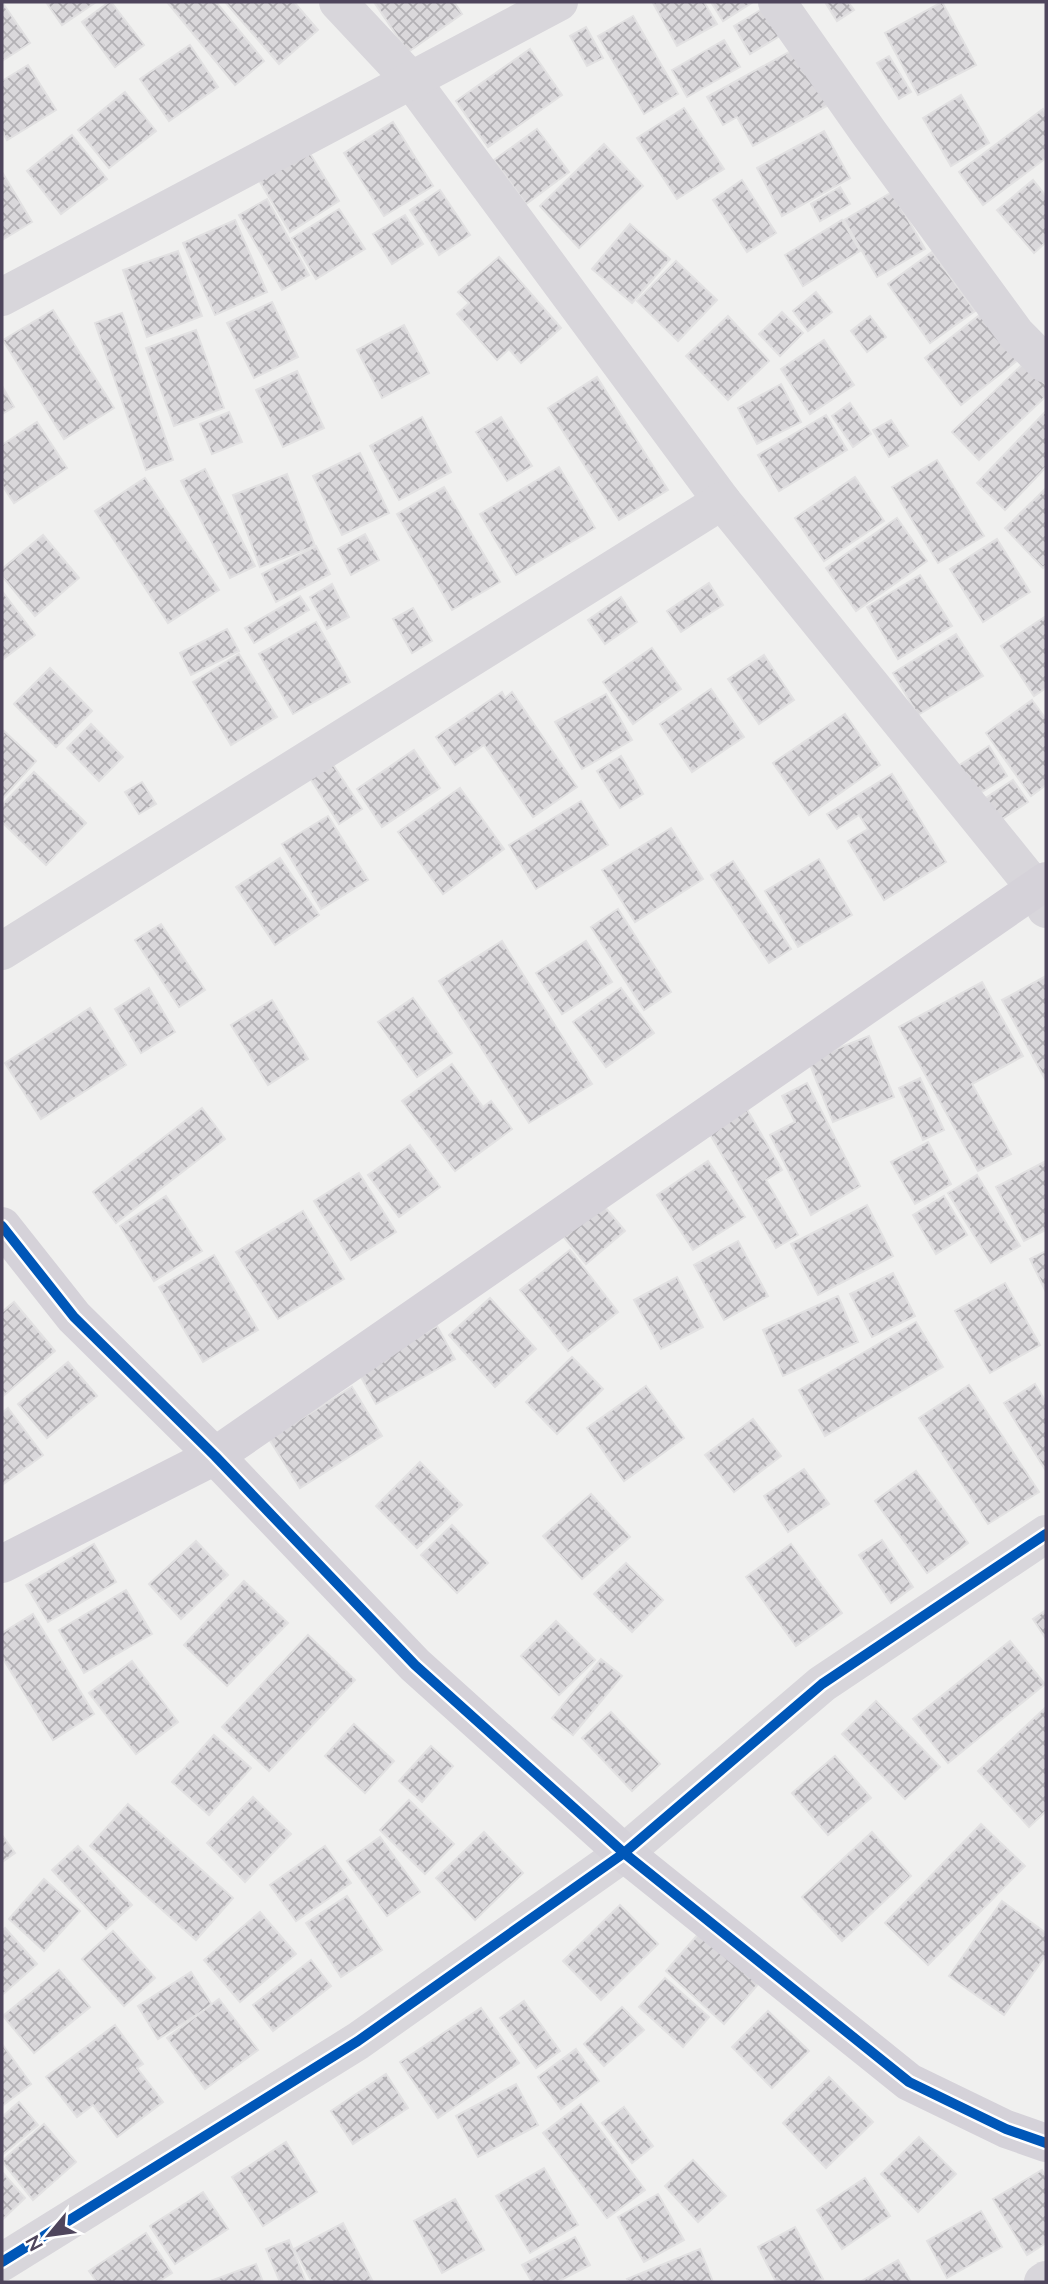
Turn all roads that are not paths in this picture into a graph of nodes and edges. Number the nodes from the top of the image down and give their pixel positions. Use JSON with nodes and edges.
{"nodes":[{"id":1,"x":338,"y":2,"type":"edge"},
{"id":2,"x":559,"y":2,"type":"edge"},
{"id":3,"x":777,"y":2,"type":"edge"},
{"id":4,"x":411,"y":80,"type":"junction"},
{"id":5,"x":2,"y":298,"type":"edge"},
{"id":6,"x":1046,"y":363,"type":"edge"},
{"id":7,"x":722,"y":501,"type":"junction"},
{"id":8,"x":1043,"y":893,"type":"edge"},
{"id":9,"x":2,"y":951,"type":"edge"},
{"id":10,"x":2,"y":1226,"type":"edge"},
{"id":11,"x":215,"y":1456,"type":"junction"},
{"id":12,"x":1046,"y":1534,"type":"edge"},
{"id":13,"x":2,"y":1564,"type":"edge"},
{"id":14,"x":624,"y":1853,"type":"junction"},
{"id":15,"x":1046,"y":2143,"type":"edge"},
{"id":16,"x":2,"y":2262,"type":"edge"}],
"edges":[{"from":1,"to":4,"type":"street"},
{"from":2,"to":4,"type":"street"},
{"from":3,"to":6,"type":"street"},
{"from":4,"to":5,"type":"street"},
{"from":4,"to":7,"type":"street"},
{"from":7,"to":8,"type":"street"},
{"from":7,"to":9,"type":"street"},
{"from":8,"to":11,"type":"street"},
{"from":10,"to":11,"type":"street"},
{"from":11,"to":13,"type":"street"},
{"from":11,"to":14,"type":"street"},
{"from":12,"to":14,"type":"street"},
{"from":14,"to":15,"type":"street"},
{"from":14,"to":16,"type":"street"}]}
